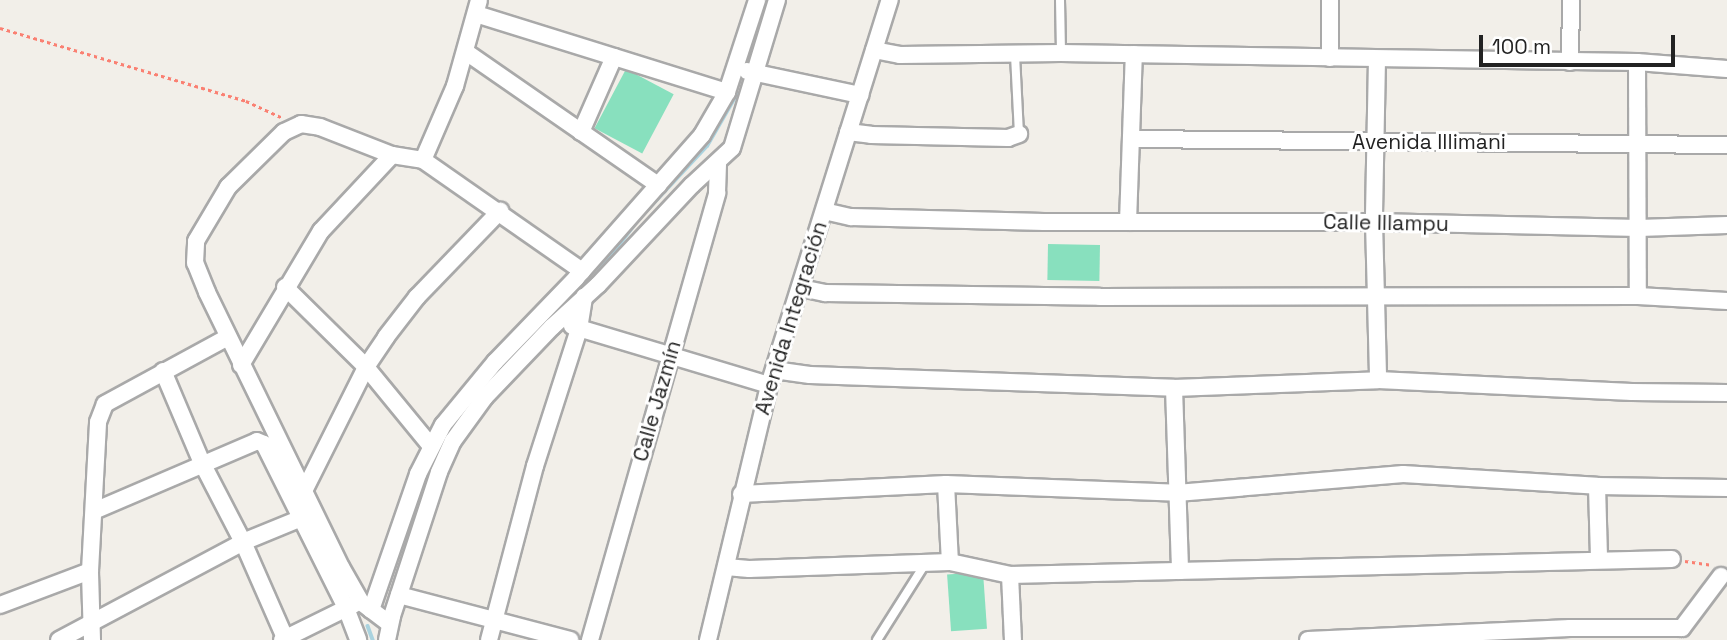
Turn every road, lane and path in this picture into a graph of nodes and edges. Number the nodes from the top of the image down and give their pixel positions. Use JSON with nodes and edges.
{"nodes":[{"id":1,"x":757,"y":0,"type":"edge"},
{"id":2,"x":777,"y":0,"type":"edge"},
{"id":3,"x":890,"y":0,"type":"edge"},
{"id":4,"x":1060,"y":0,"type":"edge"},
{"id":5,"x":1330,"y":0,"type":"edge"},
{"id":6,"x":1572,"y":0,"type":"edge"},
{"id":7,"x":478,"y":7,"type":"edge"},
{"id":8,"x":0,"y":28,"type":"edge"},
{"id":9,"x":874,"y":50,"type":"junction"},
{"id":10,"x":466,"y":51,"type":"junction"},
{"id":11,"x":1061,"y":52,"type":"junction"},
{"id":12,"x":1134,"y":54,"type":"junction"},
{"id":13,"x":1015,"y":55,"type":"junction"},
{"id":14,"x":614,"y":57,"type":"junction"},
{"id":15,"x":1330,"y":58,"type":"junction"},
{"id":16,"x":1377,"y":59,"type":"junction"},
{"id":17,"x":1570,"y":62,"type":"junction"},
{"id":18,"x":1637,"y":62,"type":"junction"},
{"id":19,"x":735,"y":66,"type":"junction"},
{"id":20,"x":1727,"y":69,"type":"edge"},
{"id":21,"x":756,"y":74,"type":"junction"},
{"id":22,"x":727,"y":92,"type":"junction"},
{"id":23,"x":860,"y":95,"type":"junction"},
{"id":24,"x":297,"y":125,"type":"junction"},
{"id":25,"x":581,"y":132,"type":"junction"},
{"id":26,"x":848,"y":132,"type":"junction"},
{"id":27,"x":1019,"y":134,"type":"joint"},
{"id":28,"x":1132,"y":139,"type":"junction"},
{"id":29,"x":1375,"y":142,"type":"junction"},
{"id":30,"x":1639,"y":142,"type":"junction"},
{"id":31,"x":1727,"y":145,"type":"edge"},
{"id":32,"x":392,"y":155,"type":"junction"},
{"id":33,"x":423,"y":160,"type":"junction"},
{"id":34,"x":718,"y":162,"type":"junction"},
{"id":35,"x":658,"y":185,"type":"junction"},
{"id":36,"x":500,"y":211,"type":"junction"},
{"id":37,"x":824,"y":211,"type":"junction"},
{"id":38,"x":1128,"y":222,"type":"junction"},
{"id":39,"x":1374,"y":222,"type":"junction"},
{"id":40,"x":1727,"y":225,"type":"edge"},
{"id":41,"x":1640,"y":228,"type":"junction"},
{"id":42,"x":579,"y":275,"type":"junction"},
{"id":43,"x":285,"y":287,"type":"junction"},
{"id":44,"x":801,"y":288,"type":"junction"},
{"id":45,"x":1638,"y":296,"type":"junction"},
{"id":46,"x":1374,"y":298,"type":"junction"},
{"id":47,"x":584,"y":299,"type":"junction"},
{"id":48,"x":1727,"y":301,"type":"edge"},
{"id":49,"x":560,"y":321,"type":"junction"},
{"id":50,"x":579,"y":329,"type":"junction"},
{"id":51,"x":228,"y":337,"type":"junction"},
{"id":52,"x":670,"y":355,"type":"junction"},
{"id":53,"x":241,"y":365,"type":"junction"},
{"id":54,"x":366,"y":367,"type":"junction"},
{"id":55,"x":163,"y":371,"type":"junction"},
{"id":56,"x":771,"y":378,"type":"junction"},
{"id":57,"x":1378,"y":380,"type":"junction"},
{"id":58,"x":1174,"y":388,"type":"junction"},
{"id":59,"x":1727,"y":393,"type":"edge"},
{"id":60,"x":431,"y":446,"type":"junction"},
{"id":61,"x":202,"y":463,"type":"junction"},
{"id":62,"x":946,"y":484,"type":"junction"},
{"id":63,"x":1597,"y":486,"type":"junction"},
{"id":64,"x":1727,"y":488,"type":"edge"},
{"id":65,"x":304,"y":491,"type":"junction"},
{"id":66,"x":1177,"y":493,"type":"junction"},
{"id":67,"x":741,"y":494,"type":"junction"},
{"id":68,"x":94,"y":511,"type":"junction"},
{"id":69,"x":299,"y":519,"type":"junction"},
{"id":70,"x":243,"y":542,"type":"junction"},
{"id":71,"x":1599,"y":559,"type":"junction"},
{"id":72,"x":1672,"y":559,"type":"joint"},
{"id":73,"x":950,"y":562,"type":"junction"},
{"id":74,"x":925,"y":564,"type":"junction"},
{"id":75,"x":726,"y":567,"type":"junction"},
{"id":76,"x":90,"y":571,"type":"junction"},
{"id":77,"x":1180,"y":571,"type":"junction"},
{"id":78,"x":1010,"y":575,"type":"junction"},
{"id":79,"x":1721,"y":576,"type":"joint"},
{"id":80,"x":399,"y":595,"type":"junction"},
{"id":81,"x":0,"y":605,"type":"edge"},
{"id":82,"x":359,"y":607,"type":"junction"},
{"id":83,"x":495,"y":619,"type":"junction"},
{"id":84,"x":93,"y":622,"type":"junction"},
{"id":85,"x":389,"y":632,"type":"edge"},
{"id":86,"x":59,"y":640,"type":"edge"},
{"id":87,"x":92,"y":640,"type":"edge"},
{"id":88,"x":284,"y":640,"type":"edge"},
{"id":89,"x":358,"y":640,"type":"edge"},
{"id":90,"x":489,"y":640,"type":"edge"},
{"id":91,"x":570,"y":640,"type":"edge"},
{"id":92,"x":590,"y":640,"type":"edge"},
{"id":93,"x":708,"y":640,"type":"edge"},
{"id":94,"x":877,"y":640,"type":"edge"},
{"id":95,"x":1013,"y":640,"type":"edge"},
{"id":96,"x":1308,"y":640,"type":"edge"}],
"edges":[{"from":1,"to":19,"type":"street"},
{"from":2,"to":21,"type":"street"},
{"from":3,"to":9,"type":"street","name":"Avenida Integración"},
{"from":4,"to":11,"type":"lane"},
{"from":5,"to":15,"type":"street"},
{"from":6,"to":17,"type":"street"},
{"from":7,"to":10,"type":"street"},
{"from":7,"to":14,"type":"street"},
{"from":8,"to":24,"type":"path"},
{"from":9,"to":13,"type":"street"},
{"from":9,"to":23,"type":"street","name":"Avenida Integración"},
{"from":10,"to":25,"type":"street"},
{"from":10,"to":33,"type":"street"},
{"from":11,"to":12,"type":"street"},
{"from":11,"to":13,"type":"street"},
{"from":12,"to":15,"type":"street"},
{"from":12,"to":28,"type":"street"},
{"from":13,"to":27,"type":"lane"},
{"from":14,"to":22,"type":"street"},
{"from":14,"to":25,"type":"street"},
{"from":15,"to":16,"type":"street"},
{"from":16,"to":17,"type":"street"},
{"from":16,"to":29,"type":"street"},
{"from":17,"to":18,"type":"street"},
{"from":18,"to":20,"type":"street"},
{"from":18,"to":30,"type":"street"},
{"from":19,"to":21,"type":"street"},
{"from":19,"to":22,"type":"street"},
{"from":21,"to":23,"type":"street"},
{"from":21,"to":34,"type":"street"},
{"from":22,"to":35,"type":"street"},
{"from":23,"to":26,"type":"street","name":"Avenida Integración"},
{"from":24,"to":32,"type":"street"},
{"from":24,"to":51,"type":"street"},
{"from":25,"to":35,"type":"street"},
{"from":26,"to":27,"type":"street"},
{"from":26,"to":37,"type":"street","name":"Avenida Integración"},
{"from":28,"to":29,"type":"street","name":"Avenida Illimani"},
{"from":28,"to":38,"type":"street"},
{"from":29,"to":30,"type":"street","name":"Avenida Illimani"},
{"from":29,"to":39,"type":"street"},
{"from":30,"to":31,"type":"street","name":"Avenida Illimani"},
{"from":30,"to":41,"type":"street"},
{"from":32,"to":33,"type":"street"},
{"from":32,"to":43,"type":"street"},
{"from":33,"to":36,"type":"street"},
{"from":34,"to":47,"type":"street"},
{"from":34,"to":52,"type":"street","name":"Calle Jazmín"},
{"from":35,"to":42,"type":"street"},
{"from":36,"to":42,"type":"street"},
{"from":36,"to":54,"type":"street"},
{"from":37,"to":38,"type":"street","name":"Calle Illampu"},
{"from":37,"to":44,"type":"street","name":"Avenida Integración"},
{"from":38,"to":39,"type":"street","name":"Calle Illampu"},
{"from":39,"to":41,"type":"street","name":"Calle Illampu"},
{"from":39,"to":46,"type":"street"},
{"from":40,"to":41,"type":"street","name":"Calle Illampu"},
{"from":41,"to":45,"type":"street"},
{"from":42,"to":47,"type":"street"},
{"from":42,"to":60,"type":"street"},
{"from":43,"to":53,"type":"street"},
{"from":43,"to":54,"type":"street"},
{"from":44,"to":46,"type":"street"},
{"from":44,"to":56,"type":"street","name":"Avenida Integración"},
{"from":45,"to":46,"type":"street"},
{"from":45,"to":48,"type":"street"},
{"from":46,"to":57,"type":"street"},
{"from":47,"to":49,"type":"street"},
{"from":47,"to":50,"type":"street"},
{"from":49,"to":50,"type":"street"},
{"from":49,"to":80,"type":"street"},
{"from":50,"to":52,"type":"street"},
{"from":50,"to":83,"type":"street"},
{"from":51,"to":53,"type":"street"},
{"from":51,"to":55,"type":"street"},
{"from":52,"to":56,"type":"street"},
{"from":52,"to":92,"type":"street","name":"Calle Jazmín"},
{"from":53,"to":65,"type":"street"},
{"from":54,"to":60,"type":"street"},
{"from":54,"to":65,"type":"street"},
{"from":55,"to":61,"type":"street"},
{"from":55,"to":68,"type":"street"},
{"from":56,"to":58,"type":"street"},
{"from":56,"to":67,"type":"street","name":"Avenida Integración"},
{"from":57,"to":58,"type":"street"},
{"from":57,"to":59,"type":"street"},
{"from":58,"to":66,"type":"street"},
{"from":60,"to":82,"type":"street"},
{"from":61,"to":68,"type":"street"},
{"from":61,"to":69,"type":"street"},
{"from":61,"to":70,"type":"street"},
{"from":62,"to":66,"type":"street"},
{"from":62,"to":67,"type":"street"},
{"from":62,"to":73,"type":"street"},
{"from":63,"to":64,"type":"street"},
{"from":63,"to":66,"type":"street"},
{"from":63,"to":71,"type":"street"},
{"from":65,"to":82,"type":"street"},
{"from":66,"to":77,"type":"street"},
{"from":67,"to":75,"type":"street","name":"Avenida Integración"},
{"from":68,"to":76,"type":"street"},
{"from":69,"to":70,"type":"street"},
{"from":69,"to":82,"type":"street"},
{"from":70,"to":84,"type":"street"},
{"from":70,"to":88,"type":"street"},
{"from":71,"to":72,"type":"street"},
{"from":71,"to":77,"type":"street"},
{"from":72,"to":79,"type":"path"},
{"from":73,"to":74,"type":"street"},
{"from":73,"to":78,"type":"street"},
{"from":74,"to":75,"type":"street"},
{"from":74,"to":94,"type":"lane"},
{"from":75,"to":93,"type":"street","name":"Avenida Integración"},
{"from":76,"to":81,"type":"street"},
{"from":76,"to":84,"type":"street"},
{"from":77,"to":78,"type":"street"},
{"from":78,"to":95,"type":"street"},
{"from":79,"to":96,"type":"street"},
{"from":80,"to":83,"type":"street"},
{"from":80,"to":85,"type":"street"},
{"from":82,"to":85,"type":"street"},
{"from":82,"to":88,"type":"street"},
{"from":82,"to":89,"type":"street"},
{"from":83,"to":90,"type":"street"},
{"from":83,"to":91,"type":"street"},
{"from":84,"to":86,"type":"street"},
{"from":84,"to":87,"type":"street"}]}
